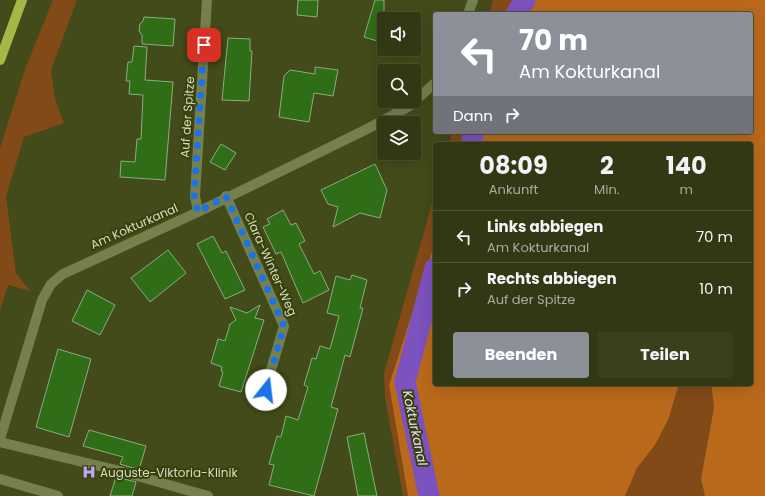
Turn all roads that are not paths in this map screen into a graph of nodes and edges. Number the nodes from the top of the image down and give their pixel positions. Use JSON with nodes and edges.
{"nodes":[{"id":1,"x":22,"y":0,"type":"edge"},
{"id":2,"x":207,"y":0,"type":"edge"},
{"id":3,"x":473,"y":0,"type":"edge"},
{"id":4,"x":469,"y":12,"type":"edge"},
{"id":5,"x":0,"y":60,"type":"edge"},
{"id":6,"x":433,"y":85,"type":"edge"},
{"id":7,"x":226,"y":196,"type":"junction"},
{"id":8,"x":198,"y":212,"type":"junction"},
{"id":9,"x":266,"y":390,"type":"dead end"},
{"id":10,"x":0,"y":440,"type":"edge"},
{"id":11,"x":0,"y":479,"type":"edge"},
{"id":12,"x":58,"y":496,"type":"edge"},
{"id":13,"x":208,"y":496,"type":"edge"}],
"edges":[{"from":1,"to":5,"type":"main road"},
{"from":2,"to":8,"type":"street","name":"Auf der Spitze"},
{"from":3,"to":4,"type":"street"},
{"from":6,"to":7,"type":"street","name":"Am Kokturkanal"},
{"from":7,"to":8,"type":"street","name":"Am Kokturkanal"},
{"from":7,"to":9,"type":"street","name":"Clara-Winter-Weg"},
{"from":8,"to":10,"type":"street","name":"Am Kokturkanal"},
{"from":10,"to":13,"type":"street"},
{"from":11,"to":12,"type":"street"}]}
